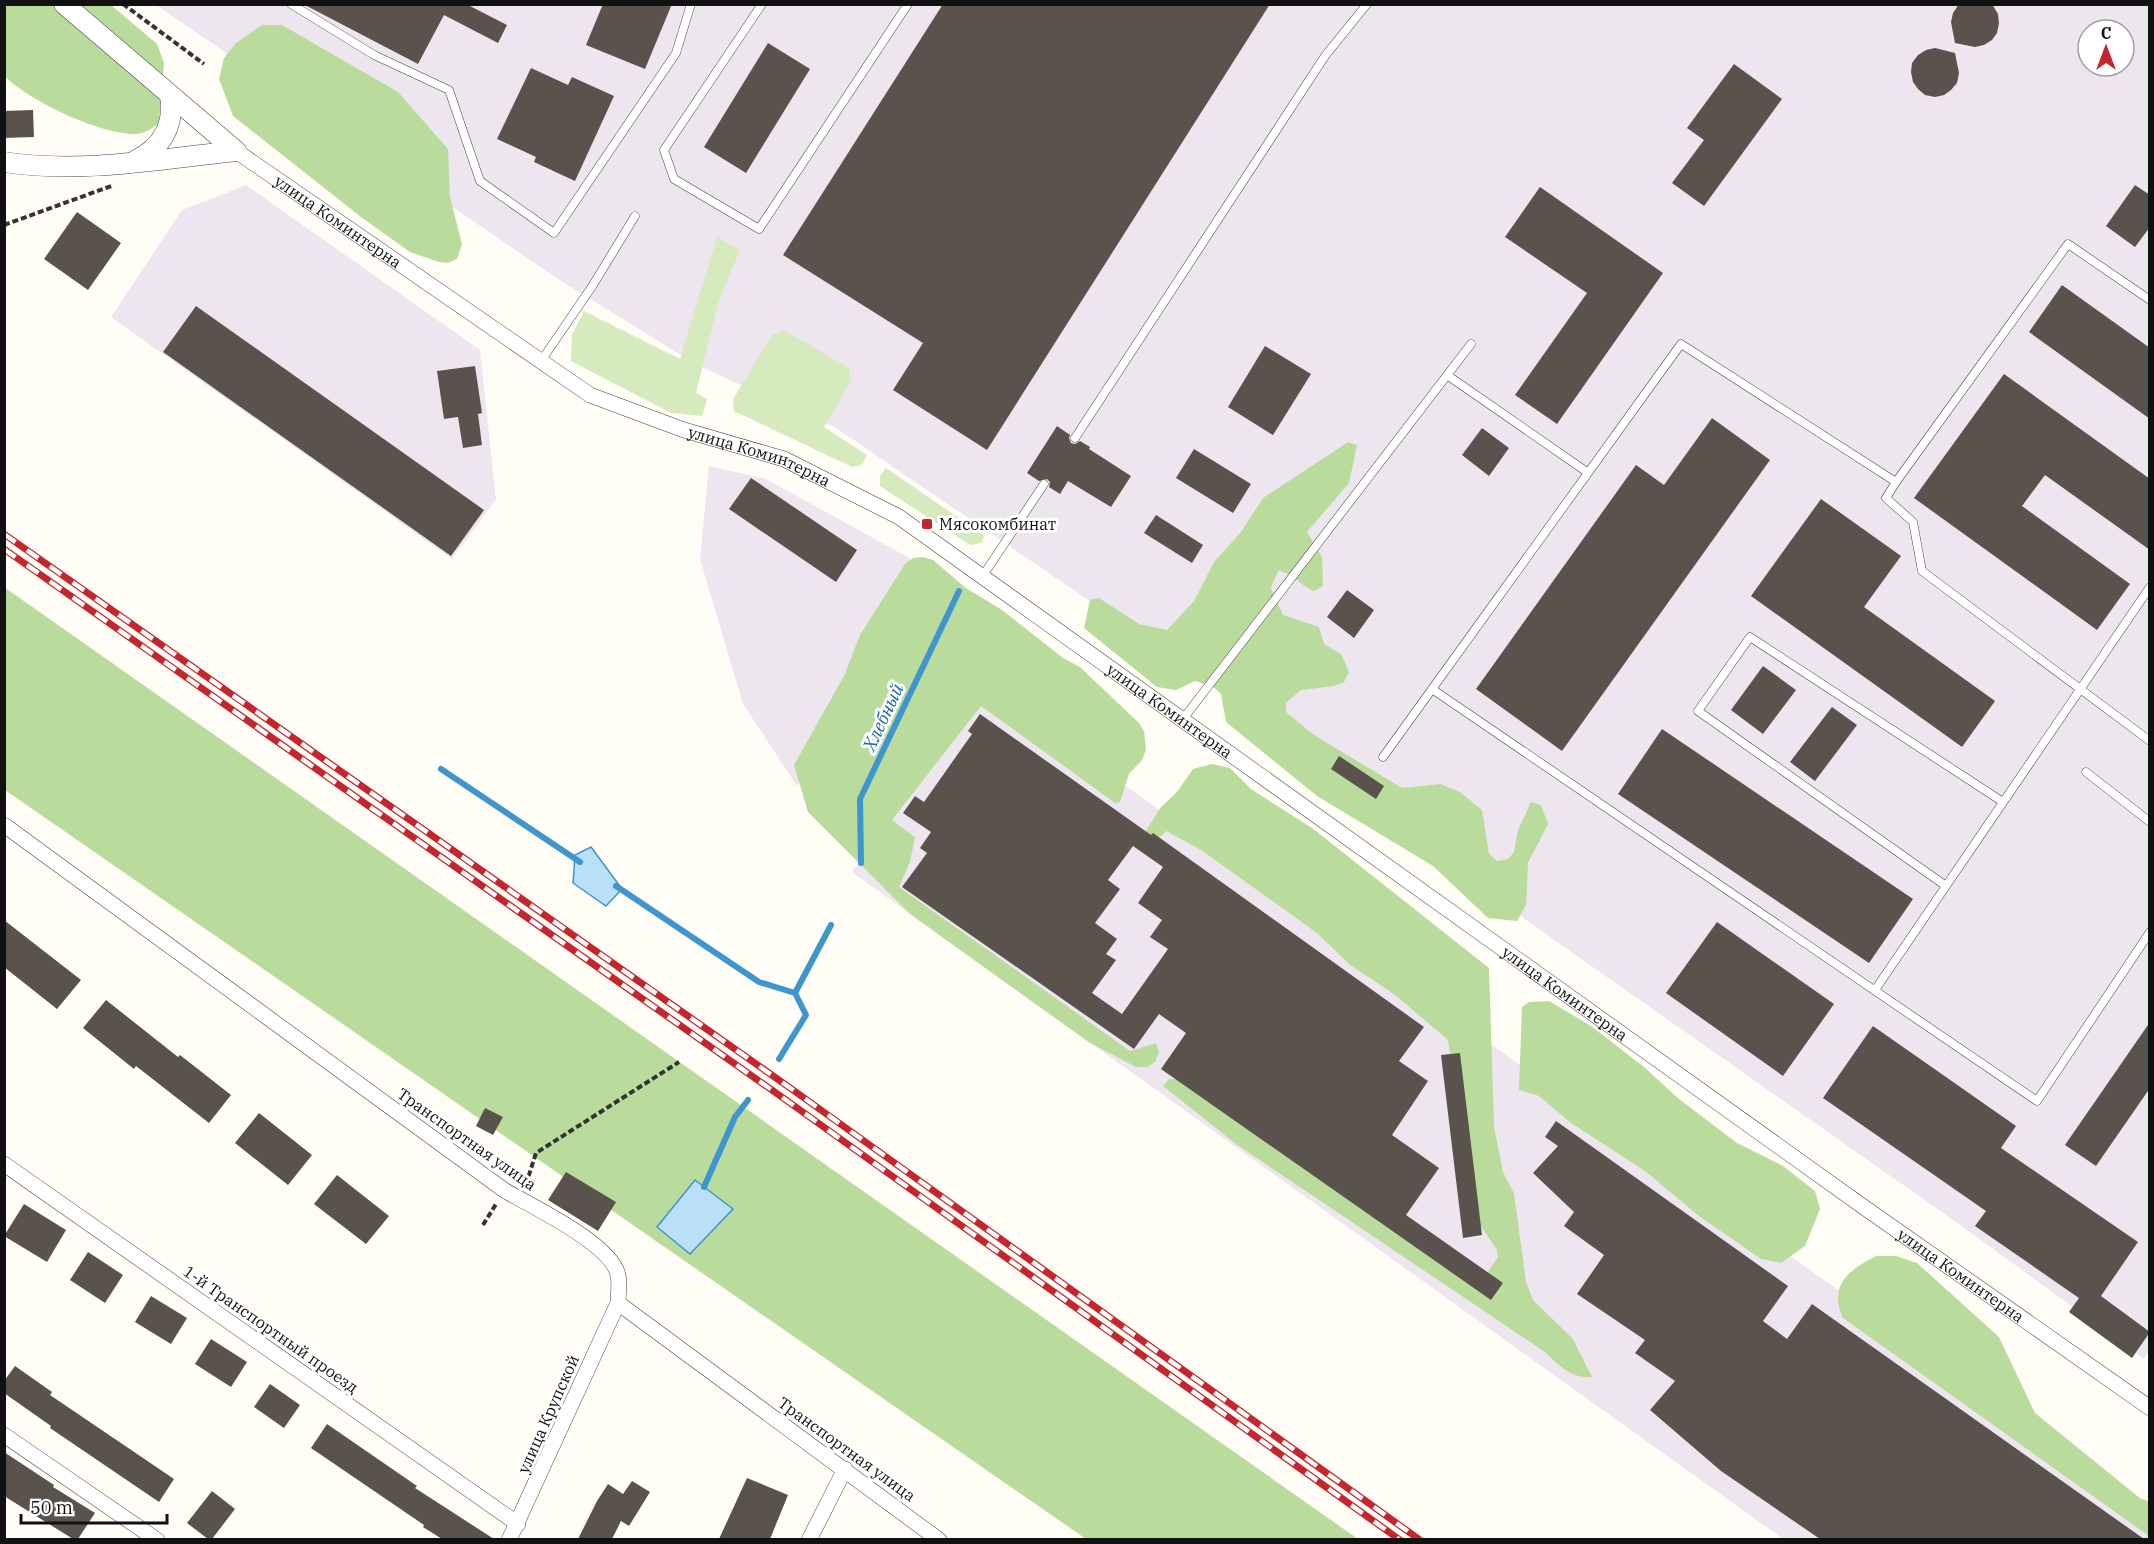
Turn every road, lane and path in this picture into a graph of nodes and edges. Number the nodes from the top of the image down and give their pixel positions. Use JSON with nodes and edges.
{"nodes":[{"id":1,"x":64,"y":4,"type":"edge"},
{"id":2,"x":123,"y":4,"type":"edge"},
{"id":3,"x":291,"y":4,"type":"edge"},
{"id":4,"x":691,"y":4,"type":"edge"},
{"id":5,"x":762,"y":4,"type":"edge"},
{"id":6,"x":908,"y":4,"type":"edge"},
{"id":7,"x":1367,"y":4,"type":"edge"},
{"id":8,"x":204,"y":64,"type":"dead end"},
{"id":9,"x":170,"y":96,"type":"junction"},
{"id":10,"x":236,"y":152,"type":"junction"},
{"id":11,"x":4,"y":162,"type":"edge"},
{"id":12,"x":130,"y":162,"type":"junction"},
{"id":13,"x":114,"y":185,"type":"dead end"},
{"id":14,"x":635,"y":216,"type":"dead end"},
{"id":15,"x":4,"y":225,"type":"edge"},
{"id":16,"x":2150,"y":300,"type":"edge"},
{"id":17,"x":1471,"y":344,"type":"dead end"},
{"id":18,"x":541,"y":361,"type":"junction"},
{"id":19,"x":1447,"y":375,"type":"junction"},
{"id":20,"x":1075,"y":438,"type":"dead end"},
{"id":21,"x":1587,"y":472,"type":"junction"},
{"id":22,"x":1896,"y":482,"type":"junction"},
{"id":23,"x":1044,"y":484,"type":"dead end"},
{"id":24,"x":982,"y":577,"type":"junction"},
{"id":25,"x":2150,"y":587,"type":"edge"},
{"id":26,"x":1432,"y":688,"type":"junction"},
{"id":27,"x":2080,"y":688,"type":"junction"},
{"id":28,"x":1183,"y":719,"type":"junction"},
{"id":29,"x":2150,"y":741,"type":"edge"},
{"id":30,"x":1383,"y":757,"type":"dead end"},
{"id":31,"x":2086,"y":772,"type":"dead end"},
{"id":32,"x":2003,"y":802,"type":"junction"},
{"id":33,"x":2150,"y":822,"type":"edge"},
{"id":34,"x":4,"y":825,"type":"edge"},
{"id":35,"x":1946,"y":886,"type":"junction"},
{"id":36,"x":2150,"y":932,"type":"edge"},
{"id":37,"x":1875,"y":990,"type":"junction"},
{"id":38,"x":679,"y":1062,"type":"dead end"},
{"id":39,"x":4,"y":1164,"type":"edge"},
{"id":40,"x":504,"y":1190,"type":"junction"},
{"id":41,"x":483,"y":1225,"type":"dead end"},
{"id":42,"x":618,"y":1303,"type":"junction"},
{"id":43,"x":2150,"y":1408,"type":"edge"},
{"id":44,"x":4,"y":1435,"type":"edge"},
{"id":45,"x":845,"y":1469,"type":"junction"},
{"id":46,"x":518,"y":1524,"type":"junction"},
{"id":47,"x":157,"y":1539,"type":"edge"},
{"id":48,"x":509,"y":1539,"type":"edge"},
{"id":49,"x":809,"y":1539,"type":"edge"},
{"id":50,"x":939,"y":1539,"type":"edge"}],
"edges":[{"from":1,"to":9,"type":"street"},
{"from":2,"to":8,"type":"path"},
{"from":3,"to":4,"type":"lane"},
{"from":5,"to":6,"type":"lane"},
{"from":7,"to":20,"type":"lane"},
{"from":9,"to":10,"type":"street"},
{"from":9,"to":12,"type":"street"},
{"from":10,"to":12,"type":"street"},
{"from":10,"to":18,"type":"street","name":"улица Коминтерна"},
{"from":11,"to":12,"type":"street"},
{"from":13,"to":15,"type":"path"},
{"from":14,"to":18,"type":"lane"},
{"from":16,"to":22,"type":"lane"},
{"from":17,"to":19,"type":"lane"},
{"from":18,"to":24,"type":"street","name":"улица Коминтерна"},
{"from":19,"to":21,"type":"lane"},
{"from":19,"to":28,"type":"lane"},
{"from":21,"to":22,"type":"lane"},
{"from":21,"to":26,"type":"lane"},
{"from":22,"to":27,"type":"lane"},
{"from":23,"to":24,"type":"lane"},
{"from":24,"to":28,"type":"street","name":"улица Коминтерна"},
{"from":25,"to":27,"type":"lane"},
{"from":26,"to":30,"type":"lane"},
{"from":26,"to":37,"type":"lane"},
{"from":27,"to":29,"type":"lane"},
{"from":27,"to":32,"type":"lane"},
{"from":28,"to":43,"type":"street","name":"улица Коминтерна"},
{"from":31,"to":33,"type":"lane"},
{"from":32,"to":35,"type":"lane"},
{"from":32,"to":35,"type":"lane"},
{"from":34,"to":40,"type":"street","name":"Транспортная улица"},
{"from":35,"to":37,"type":"lane"},
{"from":36,"to":37,"type":"lane"},
{"from":38,"to":40,"type":"path"},
{"from":39,"to":46,"type":"street","name":"1-й Транспортный проезд"},
{"from":40,"to":41,"type":"path"},
{"from":40,"to":42,"type":"street","name":"Транспортная улица"},
{"from":42,"to":45,"type":"street","name":"Транспортная улица"},
{"from":42,"to":46,"type":"street","name":"улица Крупской"},
{"from":44,"to":47,"type":"street"},
{"from":45,"to":49,"type":"street"},
{"from":45,"to":50,"type":"street","name":"Транспортная улица"},
{"from":46,"to":48,"type":"street","name":"улица Крупской"}]}
